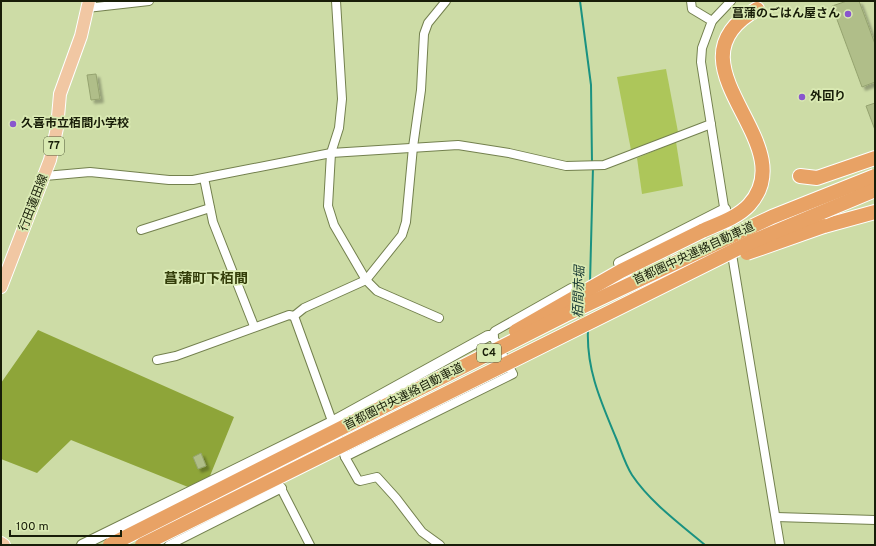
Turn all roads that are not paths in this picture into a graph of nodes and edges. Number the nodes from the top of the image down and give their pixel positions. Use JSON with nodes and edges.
{"nodes":[{"id":1,"x":149,"y":1,"type":"edge"},
{"id":2,"x":336,"y":1,"type":"edge"},
{"id":3,"x":446,"y":1,"type":"edge"},
{"id":4,"x":691,"y":1,"type":"edge"},
{"id":5,"x":731,"y":1,"type":"edge"},
{"id":6,"x":88,"y":5,"type":"edge"},
{"id":7,"x":757,"y":9,"type":"dead end"},
{"id":8,"x":712,"y":21,"type":"junction"},
{"id":9,"x":711,"y":124,"type":"junction"},
{"id":10,"x":413,"y":147,"type":"junction"},
{"id":11,"x":331,"y":153,"type":"junction"},
{"id":12,"x":875,"y":158,"type":"edge"},
{"id":13,"x":45,"y":176,"type":"junction"},
{"id":14,"x":800,"y":176,"type":"dead end"},
{"id":15,"x":875,"y":176,"type":"edge"},
{"id":16,"x":204,"y":178,"type":"junction"},
{"id":17,"x":875,"y":190,"type":"edge"},
{"id":18,"x":210,"y":208,"type":"junction"},
{"id":19,"x":725,"y":211,"type":"joint"},
{"id":20,"x":875,"y":212,"type":"edge"},
{"id":21,"x":727,"y":224,"type":"dead end"},
{"id":22,"x":140,"y":230,"type":"dead end"},
{"id":23,"x":619,"y":263,"type":"dead end"},
{"id":24,"x":366,"y":280,"type":"junction"},
{"id":25,"x":1,"y":287,"type":"edge"},
{"id":26,"x":571,"y":288,"type":"dead end"},
{"id":27,"x":605,"y":314,"type":"junction"},
{"id":28,"x":294,"y":316,"type":"junction"},
{"id":29,"x":439,"y":318,"type":"dead end"},
{"id":30,"x":254,"y":326,"type":"junction"},
{"id":31,"x":493,"y":336,"type":"junction"},
{"id":32,"x":157,"y":360,"type":"dead end"},
{"id":33,"x":436,"y":380,"type":"junction"},
{"id":34,"x":332,"y":422,"type":"junction"},
{"id":35,"x":264,"y":455,"type":"junction"},
{"id":36,"x":345,"y":457,"type":"junction"},
{"id":37,"x":282,"y":488,"type":"junction"},
{"id":38,"x":776,"y":517,"type":"junction"},
{"id":39,"x":875,"y":520,"type":"edge"},
{"id":40,"x":1,"y":543,"type":"edge"},
{"id":41,"x":4,"y":545,"type":"edge"},
{"id":42,"x":82,"y":545,"type":"edge"},
{"id":43,"x":110,"y":545,"type":"edge"},
{"id":44,"x":142,"y":545,"type":"edge"},
{"id":45,"x":169,"y":545,"type":"edge"},
{"id":46,"x":310,"y":545,"type":"edge"},
{"id":47,"x":440,"y":545,"type":"edge"},
{"id":48,"x":780,"y":545,"type":"edge"}],
"edges":[{"from":1,"to":6,"type":"street"},
{"from":2,"to":11,"type":"street"},
{"from":3,"to":10,"type":"street"},
{"from":4,"to":8,"type":"street"},
{"from":5,"to":8,"type":"street"},
{"from":6,"to":13,"type":"main road","name":"行田蓮田線","number":"77"},
{"from":7,"to":33,"type":"highway","bridge":true},
{"from":8,"to":9,"type":"street"},
{"from":9,"to":10,"type":"street"},
{"from":9,"to":19,"type":"street"},
{"from":10,"to":11,"type":"street"},
{"from":10,"to":24,"type":"street"},
{"from":11,"to":16,"type":"street"},
{"from":11,"to":24,"type":"street"},
{"from":12,"to":14,"type":"highway"},
{"from":13,"to":16,"type":"street"},
{"from":13,"to":25,"type":"main road","name":"行田蓮田線","number":"77"},
{"from":15,"to":33,"type":"highway","name":"首都圏中央連絡自動車道","number":"C4","bridge":true},
{"from":16,"to":18,"type":"street"},
{"from":17,"to":27,"type":"highway","name":"首都圏中央連絡自動車道","number":"C4","bridge":true},
{"from":18,"to":22,"type":"street"},
{"from":18,"to":30,"type":"street"},
{"from":19,"to":23,"type":"street"},
{"from":20,"to":27,"type":"highway","bridge":true},
{"from":21,"to":38,"type":"street"},
{"from":24,"to":28,"type":"street"},
{"from":24,"to":29,"type":"street"},
{"from":26,"to":31,"type":"street"},
{"from":27,"to":44,"type":"highway","name":"首都圏中央連絡自動車道","number":"C4","bridge":true},
{"from":28,"to":30,"type":"street"},
{"from":28,"to":34,"type":"street"},
{"from":30,"to":32,"type":"street"},
{"from":31,"to":34,"type":"street"},
{"from":31,"to":36,"type":"street"},
{"from":33,"to":43,"type":"highway","name":"首都圏中央連絡自動車道","number":"C4","bridge":true},
{"from":34,"to":35,"type":"street"},
{"from":34,"to":36,"type":"street"},
{"from":35,"to":37,"type":"street"},
{"from":35,"to":42,"type":"street"},
{"from":36,"to":47,"type":"street"},
{"from":37,"to":45,"type":"street"},
{"from":37,"to":46,"type":"street"},
{"from":38,"to":39,"type":"street"},
{"from":38,"to":48,"type":"street"},
{"from":40,"to":41,"type":"main road"}]}
